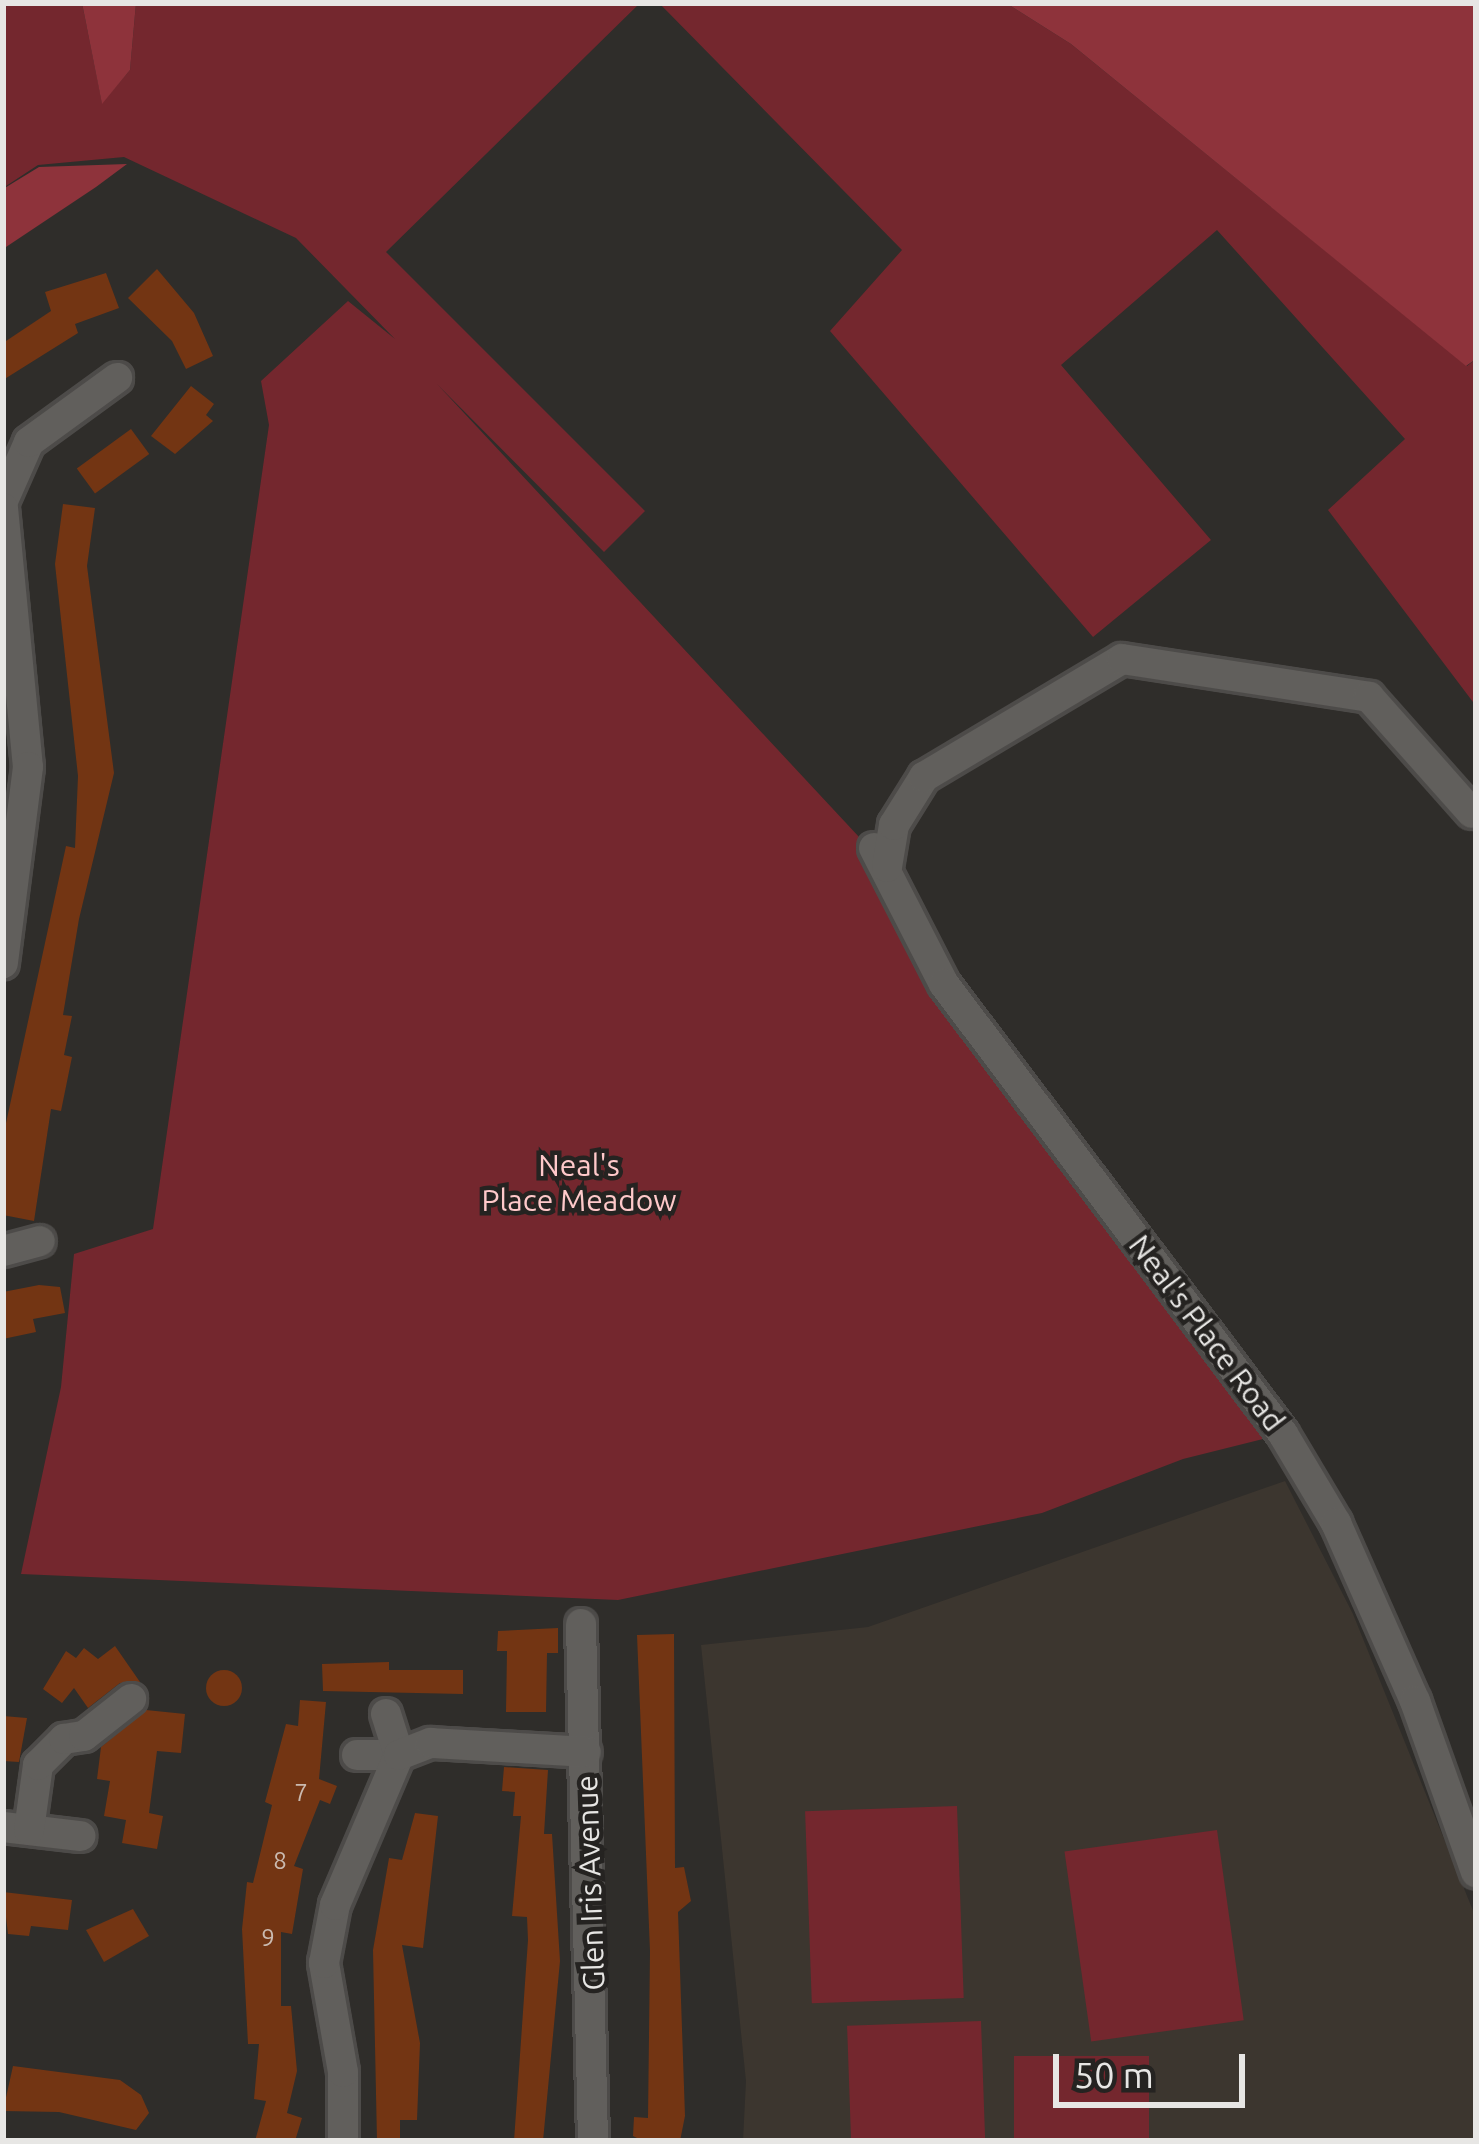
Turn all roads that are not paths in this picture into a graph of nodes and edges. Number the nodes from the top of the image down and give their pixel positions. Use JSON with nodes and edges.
{"nodes":[{"id":1,"x":117,"y":378,"type":"dead end"},
{"id":2,"x":3,"y":505,"type":"edge"},
{"id":3,"x":1472,"y":813,"type":"dead end"},
{"id":4,"x":3,"y":963,"type":"edge"},
{"id":5,"x":40,"y":1241,"type":"dead end"},
{"id":6,"x":3,"y":1251,"type":"edge"},
{"id":7,"x":581,"y":1624,"type":"dead end"},
{"id":8,"x":131,"y":1700,"type":"dead end"},
{"id":9,"x":386,"y":1714,"type":"dead end"},
{"id":10,"x":586,"y":1752,"type":"junction"},
{"id":11,"x":357,"y":1754,"type":"dead end"},
{"id":12,"x":399,"y":1755,"type":"junction"},
{"id":13,"x":1476,"y":1788,"type":"edge"},
{"id":14,"x":20,"y":1820,"type":"edge"},
{"id":15,"x":80,"y":1836,"type":"dead end"},
{"id":16,"x":1473,"y":1865,"type":"edge"},
{"id":17,"x":343,"y":2141,"type":"edge"},
{"id":18,"x":593,"y":2141,"type":"edge"}],
"edges":[{"from":1,"to":2,"type":"street"},
{"from":2,"to":4,"type":"street"},
{"from":3,"to":16,"type":"street","name":"Neal's Place Road"},
{"from":5,"to":6,"type":"street"},
{"from":7,"to":10,"type":"street","name":"Glen Iris Avenue"},
{"from":8,"to":14,"type":"street"},
{"from":9,"to":12,"type":"street"},
{"from":10,"to":12,"type":"street"},
{"from":10,"to":18,"type":"street","name":"Glen Iris Avenue"},
{"from":11,"to":12,"type":"street"},
{"from":12,"to":17,"type":"street"},
{"from":13,"to":16,"type":"street","name":"Neal's Place Road"},
{"from":14,"to":15,"type":"street"}]}
